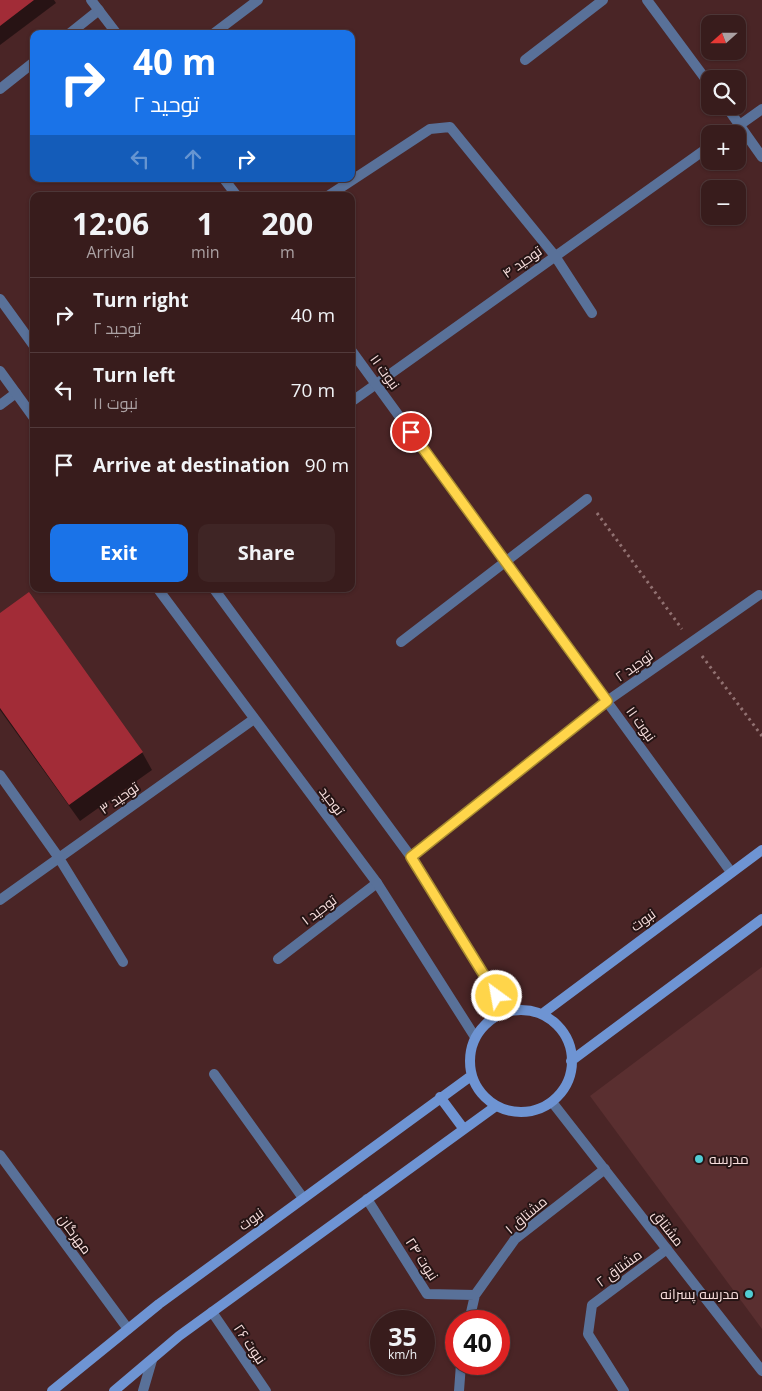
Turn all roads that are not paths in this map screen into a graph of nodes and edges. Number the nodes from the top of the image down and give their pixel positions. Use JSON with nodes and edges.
{"nodes":[{"id":1,"x":91,"y":0,"type":"edge"},
{"id":2,"x":258,"y":0,"type":"edge"},
{"id":3,"x":603,"y":0,"type":"edge"},
{"id":4,"x":647,"y":0,"type":"edge"},
{"id":5,"x":99,"y":10,"type":"junction"},
{"id":6,"x":74,"y":30,"type":"edge"},
{"id":7,"x":113,"y":30,"type":"edge"},
{"id":8,"x":218,"y":30,"type":"edge"},
{"id":9,"x":525,"y":60,"type":"dead end"},
{"id":10,"x":30,"y":65,"type":"edge"},
{"id":11,"x":701,"y":73,"type":"edge"},
{"id":12,"x":0,"y":89,"type":"edge"},
{"id":13,"x":762,"y":109,"type":"edge"},
{"id":14,"x":733,"y":115,"type":"edge"},
{"id":15,"x":740,"y":125,"type":"joint"},
{"id":16,"x":746,"y":134,"type":"edge"},
{"id":17,"x":701,"y":152,"type":"edge"},
{"id":18,"x":762,"y":157,"type":"edge"},
{"id":19,"x":355,"y":178,"type":"edge"},
{"id":20,"x":226,"y":182,"type":"edge"},
{"id":21,"x":349,"y":182,"type":"edge"},
{"id":22,"x":234,"y":192,"type":"edge"},
{"id":23,"x":334,"y":192,"type":"edge"},
{"id":24,"x":555,"y":256,"type":"junction"},
{"id":25,"x":0,"y":299,"type":"edge"},
{"id":26,"x":592,"y":313,"type":"dead end"},
{"id":27,"x":30,"y":340,"type":"edge"},
{"id":28,"x":355,"y":355,"type":"edge"},
{"id":29,"x":0,"y":371,"type":"edge"},
{"id":30,"x":376,"y":384,"type":"junction"},
{"id":31,"x":16,"y":393,"type":"junction"},
{"id":32,"x":355,"y":399,"type":"edge"},
{"id":33,"x":0,"y":406,"type":"edge"},
{"id":34,"x":30,"y":412,"type":"edge"},
{"id":35,"x":587,"y":499,"type":"road end"},
{"id":36,"x":505,"y":561,"type":"junction"},
{"id":37,"x":160,"y":592,"type":"edge"},
{"id":38,"x":216,"y":592,"type":"edge"},
{"id":39,"x":759,"y":595,"type":"dead end"},
{"id":40,"x":401,"y":642,"type":"dead end"},
{"id":41,"x":607,"y":701,"type":"junction"},
{"id":42,"x":254,"y":719,"type":"junction"},
{"id":43,"x":0,"y":776,"type":"edge"},
{"id":44,"x":762,"y":850,"type":"edge"},
{"id":45,"x":411,"y":857,"type":"junction"},
{"id":46,"x":59,"y":858,"type":"junction"},
{"id":47,"x":731,"y":872,"type":"junction"},
{"id":48,"x":377,"y":883,"type":"junction"},
{"id":49,"x":0,"y":900,"type":"edge"},
{"id":50,"x":762,"y":919,"type":"edge"},
{"id":51,"x":278,"y":959,"type":"dead end"},
{"id":52,"x":123,"y":962,"type":"dead end"},
{"id":53,"x":506,"y":1011,"type":"junction"},
{"id":54,"x":542,"y":1014,"type":"junction"},
{"id":55,"x":475,"y":1037,"type":"junction"},
{"id":56,"x":572,"y":1061,"type":"junction"},
{"id":57,"x":214,"y":1074,"type":"dead end"},
{"id":58,"x":471,"y":1076,"type":"junction"},
{"id":59,"x":440,"y":1097,"type":"junction"},
{"id":60,"x":552,"y":1102,"type":"junction"},
{"id":61,"x":496,"y":1106,"type":"junction"},
{"id":62,"x":464,"y":1128,"type":"junction"},
{"id":63,"x":2,"y":1161,"type":"edge"},
{"id":64,"x":605,"y":1170,"type":"junction"},
{"id":65,"x":303,"y":1198,"type":"junction"},
{"id":66,"x":367,"y":1199,"type":"junction"},
{"id":67,"x":667,"y":1249,"type":"junction"},
{"id":68,"x":475,"y":1295,"type":"junction"},
{"id":69,"x":472,"y":1310,"type":"edge"},
{"id":70,"x":212,"y":1312,"type":"junction"},
{"id":71,"x":128,"y":1329,"type":"junction"},
{"id":72,"x":152,"y":1360,"type":"junction"},
{"id":73,"x":762,"y":1371,"type":"edge"},
{"id":74,"x":460,"y":1375,"type":"edge"},
{"id":75,"x":620,"y":1389,"type":"edge"},
{"id":76,"x":52,"y":1391,"type":"edge"},
{"id":77,"x":114,"y":1391,"type":"edge"},
{"id":78,"x":143,"y":1391,"type":"edge"},
{"id":79,"x":266,"y":1391,"type":"edge"},
{"id":80,"x":458,"y":1391,"type":"edge"}],
"edges":[{"from":1,"to":5,"type":"street"},
{"from":2,"to":8,"type":"street"},
{"from":3,"to":9,"type":"street"},
{"from":4,"to":11,"type":"street"},
{"from":5,"to":6,"type":"street"},
{"from":5,"to":7,"type":"street"},
{"from":10,"to":12,"type":"street"},
{"from":13,"to":15,"type":"street"},
{"from":14,"to":15,"type":"street"},
{"from":16,"to":18,"type":"street"},
{"from":17,"to":24,"type":"street","name":"توحید ۴"},
{"from":19,"to":24,"type":"street"},
{"from":20,"to":22,"type":"street"},
{"from":21,"to":23,"type":"street"},
{"from":24,"to":26,"type":"street"},
{"from":24,"to":30,"type":"street","name":"توحید ۴"},
{"from":25,"to":27,"type":"street"},
{"from":28,"to":30,"type":"street","name":"نبوت ۱۱"},
{"from":29,"to":31,"type":"street"},
{"from":30,"to":32,"type":"street","name":"توحید ۴"},
{"from":30,"to":36,"type":"street","name":"نبوت ۱۱"},
{"from":31,"to":33,"type":"street"},
{"from":31,"to":34,"type":"street"},
{"from":35,"to":36,"type":"street"},
{"from":36,"to":40,"type":"street"},
{"from":36,"to":41,"type":"street","name":"نبوت ۱۱"},
{"from":37,"to":42,"type":"street","name":"توحید"},
{"from":38,"to":45,"type":"street"},
{"from":39,"to":41,"type":"street","name":"توحید ۲"},
{"from":41,"to":45,"type":"street","name":"توحید ۲"},
{"from":41,"to":47,"type":"street","name":"نبوت ۱۱"},
{"from":42,"to":46,"type":"street","name":"توحید ۳"},
{"from":42,"to":48,"type":"street","name":"توحید"},
{"from":43,"to":46,"type":"street"},
{"from":44,"to":47,"type":"main road","name":"نبوت"},
{"from":45,"to":53,"type":"street"},
{"from":46,"to":49,"type":"street","name":"توحید ۳"},
{"from":46,"to":52,"type":"street"},
{"from":47,"to":54,"type":"main road","name":"نبوت"},
{"from":48,"to":51,"type":"street","name":"توحید ۱"},
{"from":48,"to":55,"type":"street","name":"توحید"},
{"from":50,"to":56,"type":"main road"},
{"from":53,"to":54,"type":"main road"},
{"from":53,"to":55,"type":"main road"},
{"from":54,"to":56,"type":"main road"},
{"from":55,"to":58,"type":"main road"},
{"from":56,"to":60,"type":"main road"},
{"from":57,"to":65,"type":"street"},
{"from":58,"to":59,"type":"main road","name":"نبوت"},
{"from":58,"to":61,"type":"main road"},
{"from":59,"to":62,"type":"main road"},
{"from":59,"to":65,"type":"main road","name":"نبوت"},
{"from":60,"to":61,"type":"main road"},
{"from":60,"to":64,"type":"street","name":"مشتاق"},
{"from":61,"to":62,"type":"main road"},
{"from":62,"to":66,"type":"main road"},
{"from":63,"to":71,"type":"street","name":"مهرگان"},
{"from":64,"to":67,"type":"street","name":"مشتاق"},
{"from":64,"to":68,"type":"street","name":"مشتاق ۱"},
{"from":65,"to":71,"type":"main road","name":"نبوت"},
{"from":66,"to":68,"type":"street","name":"نبوت ۲۴"},
{"from":66,"to":70,"type":"main road"},
{"from":67,"to":73,"type":"street","name":"مشتاق"},
{"from":67,"to":75,"type":"street","name":"مشتاق ۲"},
{"from":68,"to":69,"type":"street","name":"مشتاق ۱"},
{"from":70,"to":72,"type":"main road"},
{"from":70,"to":79,"type":"street","name":"نبوت ۲۶"},
{"from":71,"to":76,"type":"main road","name":"نبوت"},
{"from":72,"to":77,"type":"main road"},
{"from":72,"to":78,"type":"street"},
{"from":74,"to":80,"type":"street"}]}
